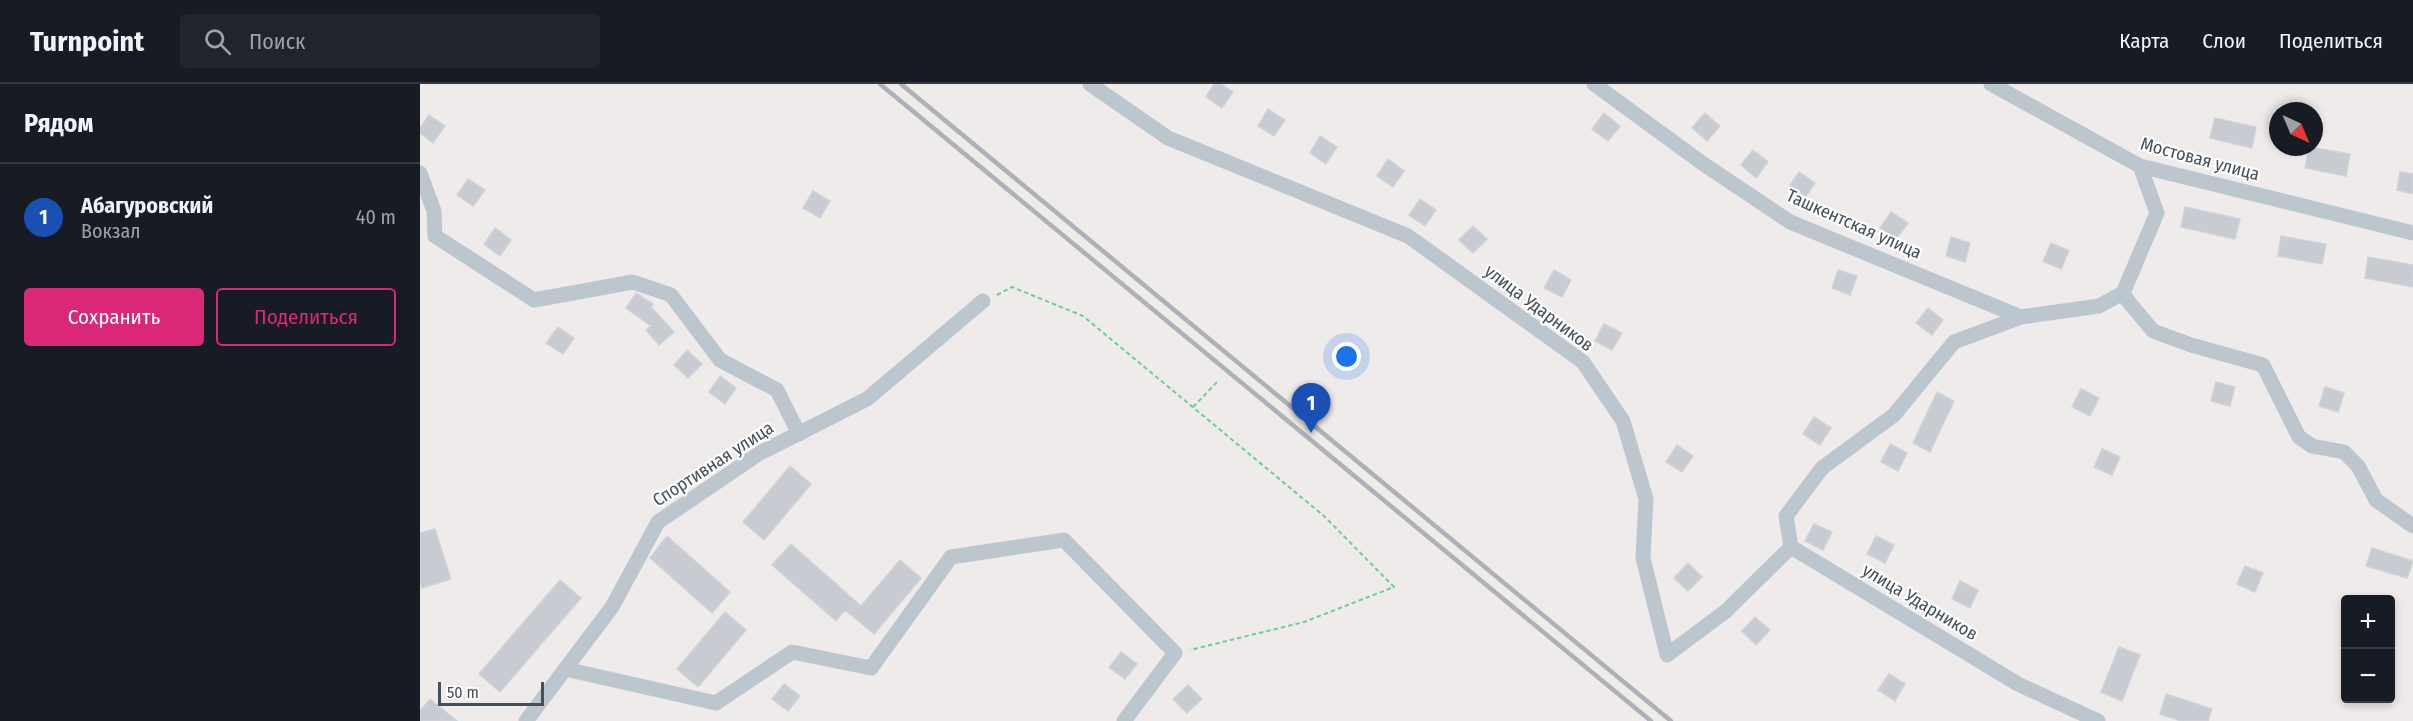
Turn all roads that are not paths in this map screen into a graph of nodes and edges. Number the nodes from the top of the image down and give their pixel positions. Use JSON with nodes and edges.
{"nodes":[{"id":1,"x":1090,"y":84,"type":"edge"},
{"id":2,"x":1594,"y":84,"type":"edge"},
{"id":3,"x":1991,"y":84,"type":"edge"},
{"id":4,"x":2140,"y":166,"type":"junction"},
{"id":5,"x":420,"y":173,"type":"edge"},
{"id":6,"x":434,"y":211,"type":"junction"},
{"id":7,"x":420,"y":219,"type":"edge"},
{"id":8,"x":2413,"y":233,"type":"edge"},
{"id":9,"x":2123,"y":293,"type":"junction"},
{"id":10,"x":983,"y":301,"type":"road end"},
{"id":11,"x":2021,"y":317,"type":"junction"},
{"id":12,"x":799,"y":434,"type":"junction"},
{"id":13,"x":2413,"y":526,"type":"edge"},
{"id":14,"x":1791,"y":547,"type":"junction"},
{"id":15,"x":565,"y":669,"type":"junction"},
{"id":16,"x":526,"y":721,"type":"edge"},
{"id":17,"x":1124,"y":721,"type":"edge"},
{"id":18,"x":2098,"y":721,"type":"edge"}],
"edges":[{"from":1,"to":14,"type":"street","name":"улица Ударников"},
{"from":2,"to":11,"type":"street","name":"Ташкентская улица"},
{"from":3,"to":4,"type":"street","name":"Мостовая улица"},
{"from":4,"to":8,"type":"street","name":"Мостовая улица"},
{"from":4,"to":9,"type":"street"},
{"from":5,"to":6,"type":"street"},
{"from":6,"to":7,"type":"street"},
{"from":6,"to":12,"type":"street"},
{"from":9,"to":11,"type":"street"},
{"from":9,"to":13,"type":"street"},
{"from":10,"to":12,"type":"street","name":"Спортивная улица"},
{"from":11,"to":14,"type":"street"},
{"from":12,"to":15,"type":"street","name":"Спортивная улица"},
{"from":14,"to":18,"type":"street","name":"улица Ударников"},
{"from":15,"to":16,"type":"street","name":"Спортивная улица"},
{"from":15,"to":17,"type":"street"}]}
